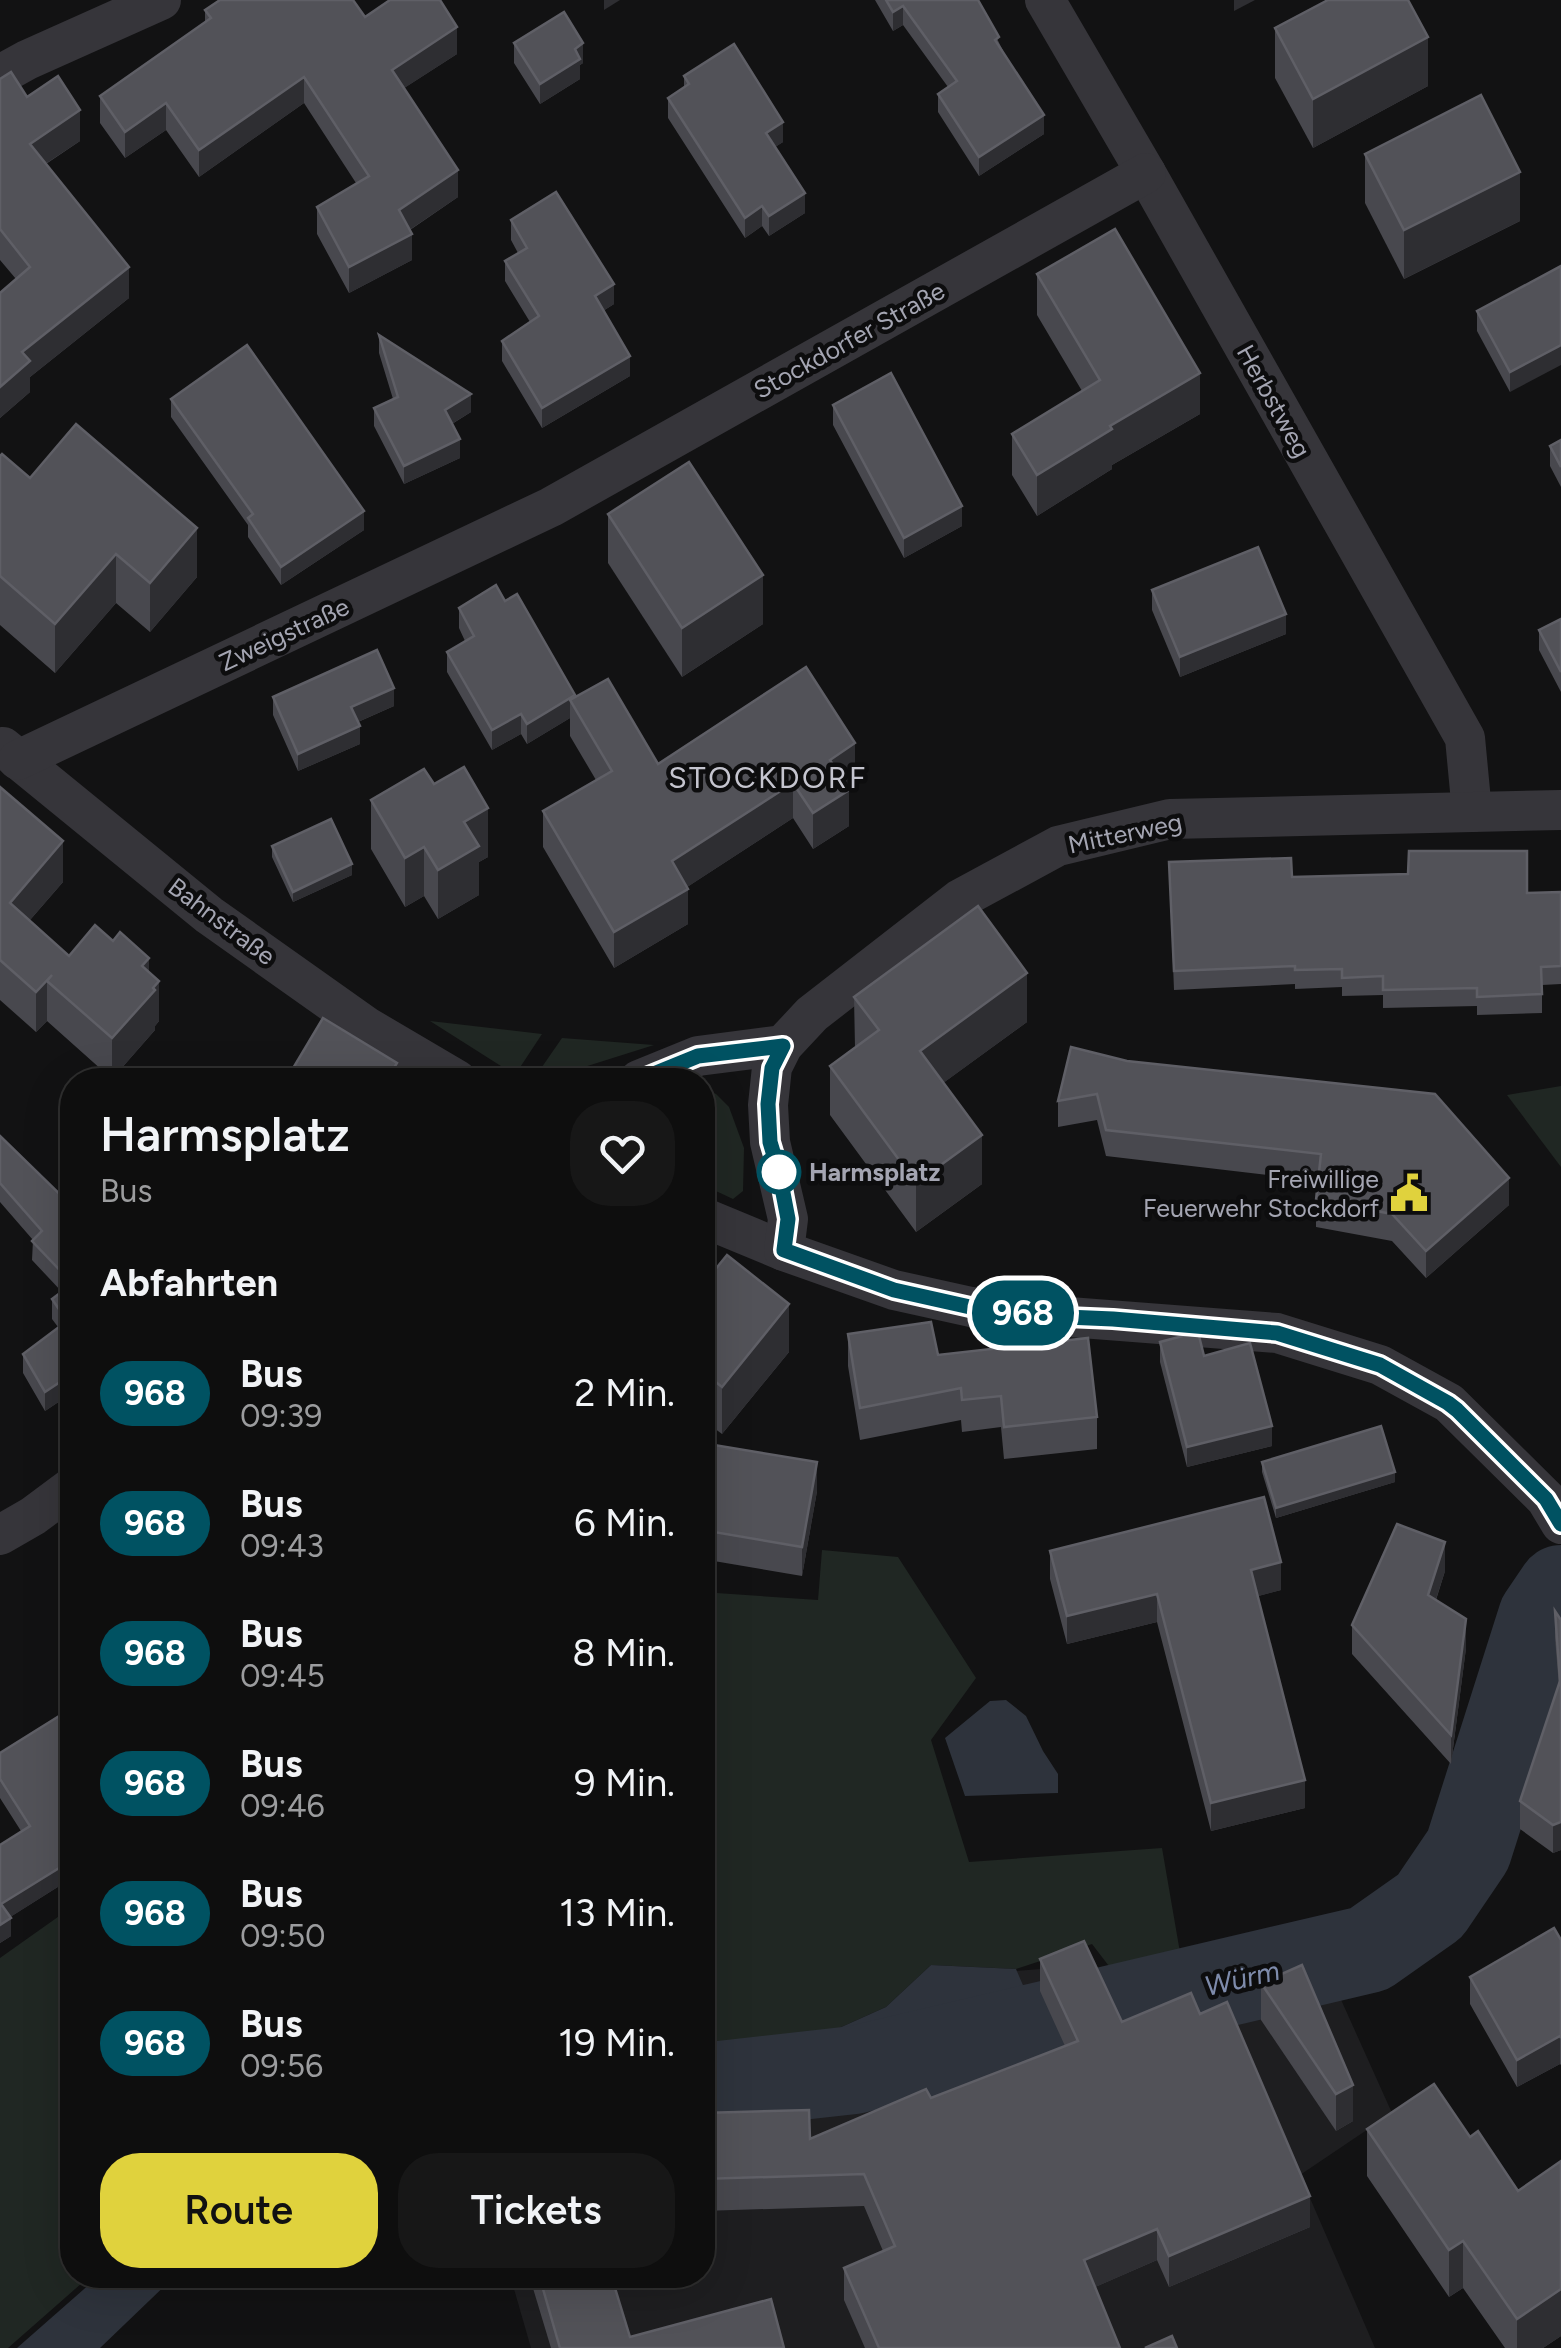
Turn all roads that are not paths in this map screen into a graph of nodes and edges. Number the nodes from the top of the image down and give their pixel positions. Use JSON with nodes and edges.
{"nodes":[{"id":1,"x":161,"y":0,"type":"edge"},
{"id":2,"x":1045,"y":0,"type":"edge"},
{"id":3,"x":0,"y":75,"type":"edge"},
{"id":4,"x":1146,"y":173,"type":"junction"},
{"id":5,"x":551,"y":507,"type":"joint"},
{"id":6,"x":9,"y":752,"type":"edge"},
{"id":7,"x":1561,"y":810,"type":"edge"},
{"id":8,"x":1472,"y":812,"type":"junction"},
{"id":9,"x":783,"y":1046,"type":"junction"},
{"id":10,"x":437,"y":1068,"type":"edge"},
{"id":11,"x":668,"y":1068,"type":"edge"},
{"id":12,"x":715,"y":1222,"type":"edge"},
{"id":13,"x":784,"y":1250,"type":"junction"},
{"id":14,"x":60,"y":1495,"type":"edge"},
{"id":15,"x":1553,"y":1512,"type":"edge"},
{"id":16,"x":0,"y":1535,"type":"edge"}],
"edges":[{"from":1,"to":3,"type":"street"},
{"from":2,"to":4,"type":"street","name":"Herbstweg"},
{"from":4,"to":5,"type":"street","name":"Stockdorfer Straße"},
{"from":4,"to":8,"type":"street","name":"Herbstweg"},
{"from":5,"to":6,"type":"street","name":"Zweigstraße"},
{"from":6,"to":10,"type":"street","name":"Bahnstraße"},
{"from":7,"to":8,"type":"street","name":"Mitterweg"},
{"from":8,"to":9,"type":"street","name":"Mitterweg"},
{"from":9,"to":11,"type":"street"},
{"from":9,"to":13,"type":"street"},
{"from":12,"to":13,"type":"street"},
{"from":13,"to":15,"type":"street"},
{"from":14,"to":16,"type":"street"}]}
